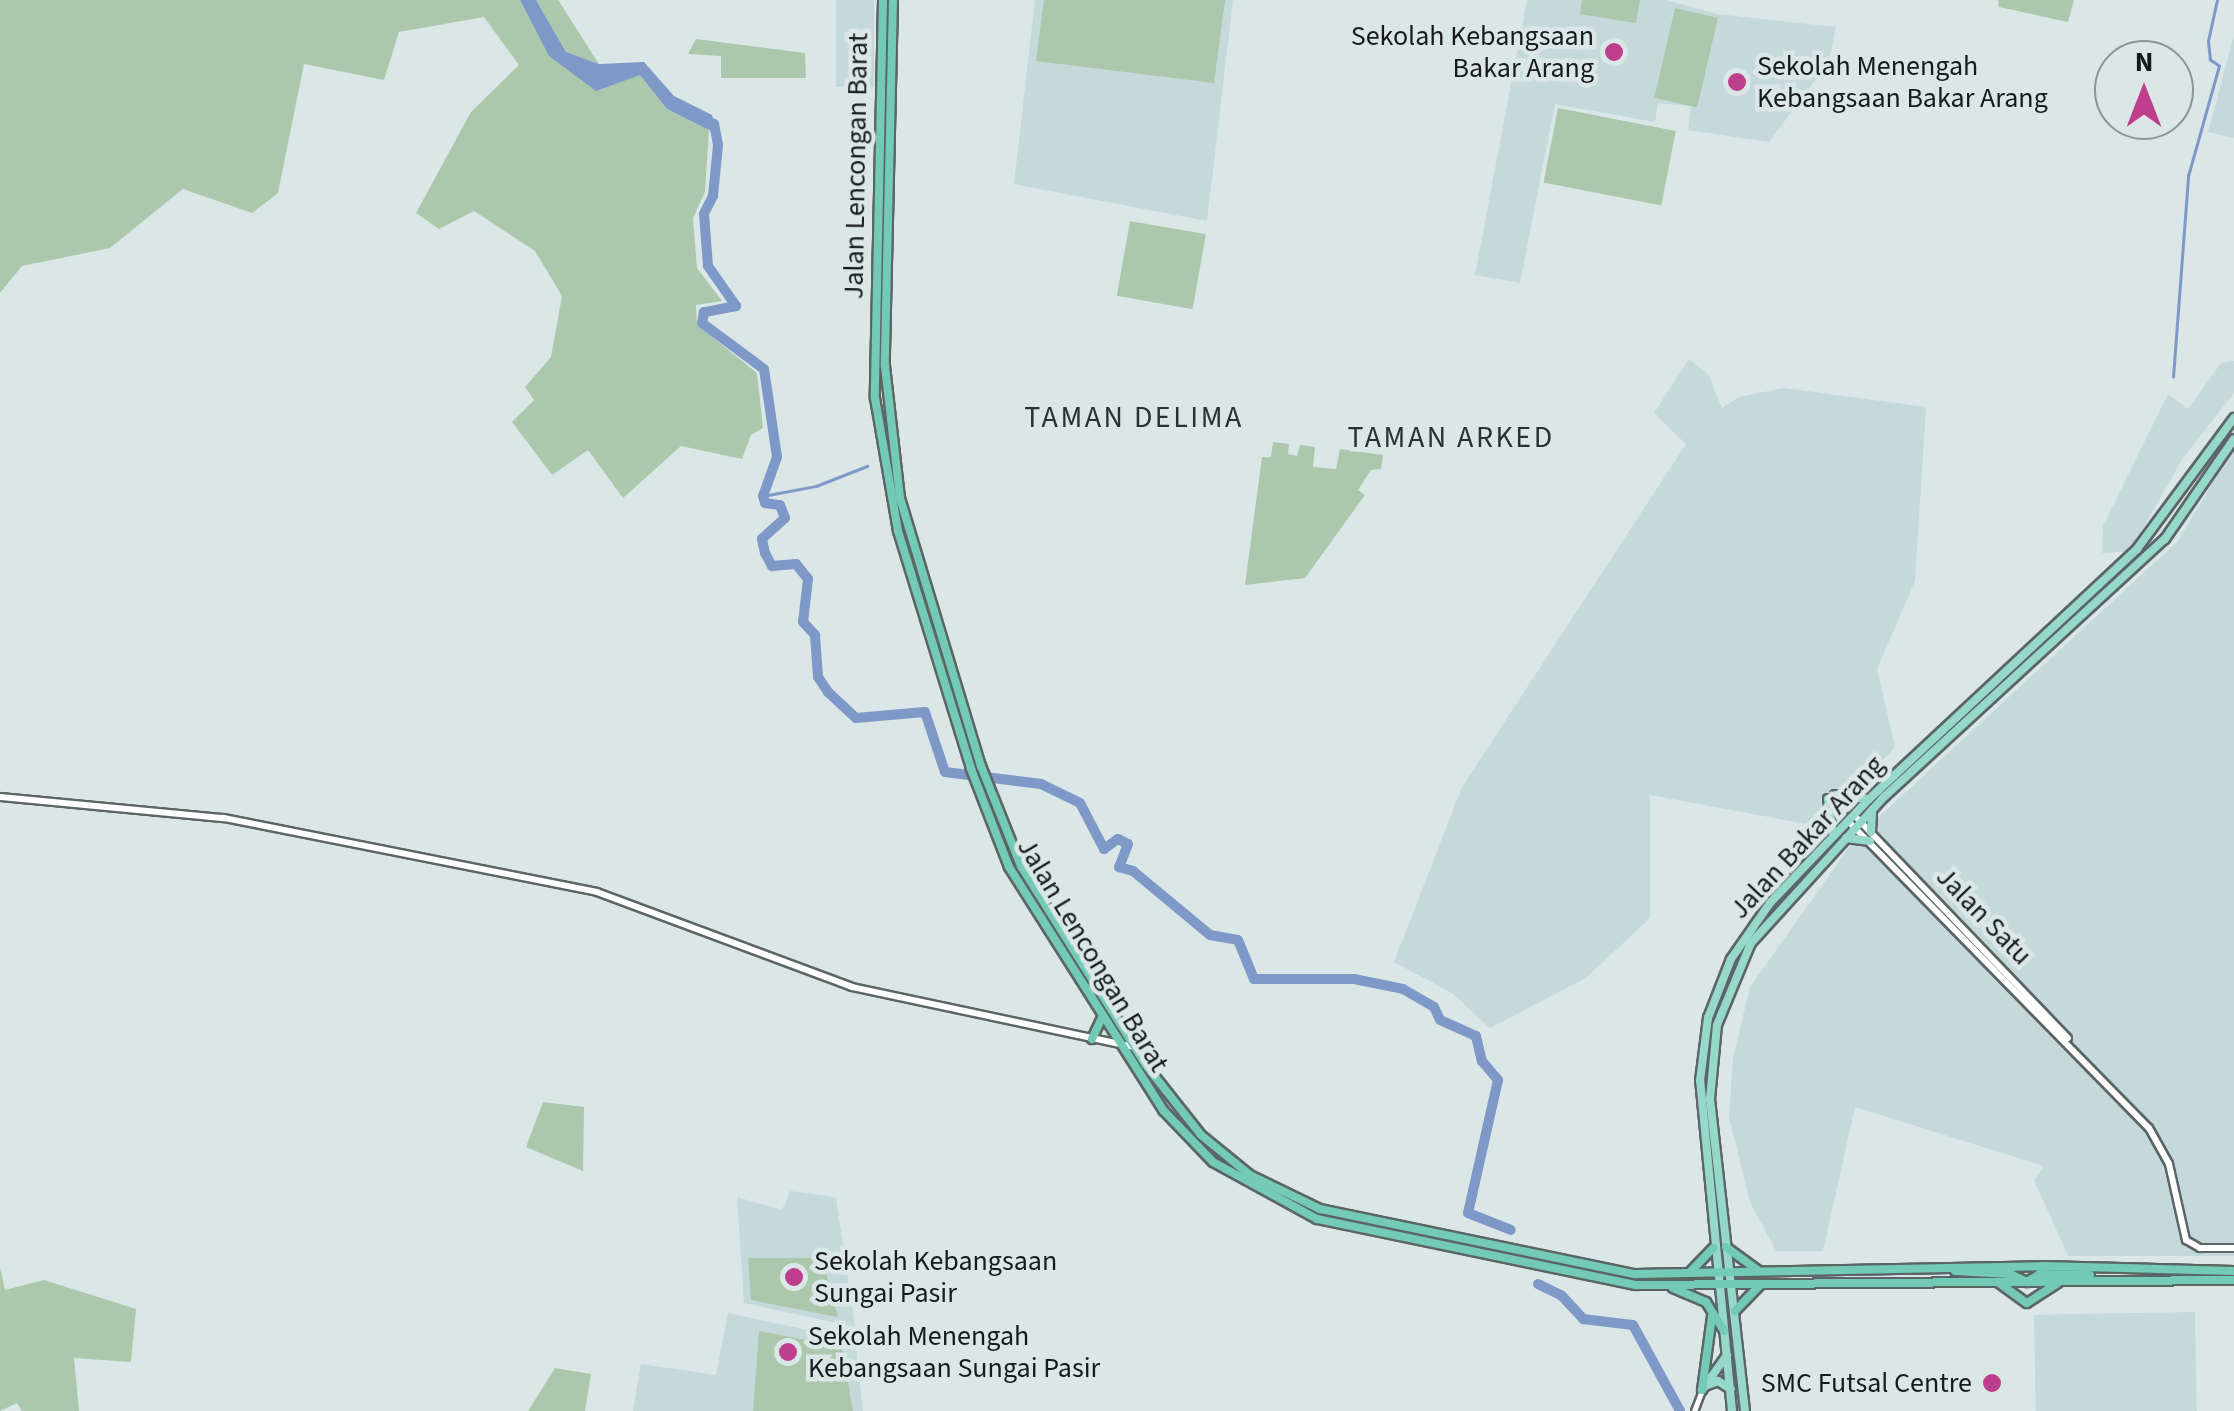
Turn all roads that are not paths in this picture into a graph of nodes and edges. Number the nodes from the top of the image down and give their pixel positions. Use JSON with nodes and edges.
{"nodes":[{"id":1,"x":883,"y":0,"type":"edge"},
{"id":2,"x":893,"y":0,"type":"edge"},
{"id":3,"x":2234,"y":418,"type":"edge"},
{"id":4,"x":2234,"y":439,"type":"edge"},
{"id":5,"x":976,"y":768,"type":"junction"},
{"id":6,"x":0,"y":798,"type":"edge"},
{"id":7,"x":1870,"y":799,"type":"junction"},
{"id":8,"x":1872,"y":810,"type":"junction"},
{"id":9,"x":1855,"y":821,"type":"junction"},
{"id":10,"x":1871,"y":836,"type":"junction"},
{"id":11,"x":1832,"y":837,"type":"junction"},
{"id":12,"x":1846,"y":838,"type":"junction"},
{"id":13,"x":1102,"y":1016,"type":"junction"},
{"id":14,"x":1092,"y":1039,"type":"junction"},
{"id":15,"x":1120,"y":1044,"type":"junction"},
{"id":16,"x":1134,"y":1047,"type":"junction"},
{"id":17,"x":1726,"y":1246,"type":"junction"},
{"id":18,"x":1713,"y":1248,"type":"junction"},
{"id":19,"x":2234,"y":1248,"type":"edge"},
{"id":20,"x":1936,"y":1268,"type":"junction"},
{"id":21,"x":2234,"y":1271,"type":"edge"},
{"id":22,"x":1716,"y":1272,"type":"junction"},
{"id":23,"x":1729,"y":1272,"type":"junction"},
{"id":24,"x":2135,"y":1273,"type":"junction"},
{"id":25,"x":1682,"y":1274,"type":"junction"},
{"id":26,"x":1765,"y":1278,"type":"junction"},
{"id":27,"x":2234,"y":1280,"type":"edge"},
{"id":28,"x":1999,"y":1282,"type":"junction"},
{"id":29,"x":2028,"y":1282,"type":"junction"},
{"id":30,"x":2062,"y":1282,"type":"junction"},
{"id":31,"x":1718,"y":1284,"type":"junction"},
{"id":32,"x":1730,"y":1284,"type":"junction"},
{"id":33,"x":1648,"y":1285,"type":"junction"},
{"id":34,"x":1711,"y":1308,"type":"junction"},
{"id":35,"x":1734,"y":1312,"type":"junction"},
{"id":36,"x":1724,"y":1331,"type":"junction"},
{"id":37,"x":1727,"y":1356,"type":"junction"},
{"id":38,"x":1702,"y":1390,"type":"junction"},
{"id":39,"x":1731,"y":1390,"type":"junction"},
{"id":40,"x":1694,"y":1411,"type":"edge"},
{"id":41,"x":1732,"y":1411,"type":"edge"},
{"id":42,"x":1745,"y":1411,"type":"edge"}],
"edges":[{"from":1,"to":5,"type":"highway","name":"Jalan Lencongan Barat"},
{"from":2,"to":5,"type":"highway","name":"Jalan Lencongan Barat"},
{"from":3,"to":7,"type":"main road","name":"Jalan Bakar Arang"},
{"from":4,"to":8,"type":"main road","name":"Jalan Bakar Arang"},
{"from":5,"to":13,"type":"highway","name":"Jalan Lencongan Barat"},
{"from":5,"to":16,"type":"highway","name":"Jalan Lencongan Barat"},
{"from":6,"to":14,"type":"main road"},
{"from":7,"to":9,"type":"main road","name":"Jalan Bakar Arang"},
{"from":7,"to":11,"type":"main road"},
{"from":8,"to":9,"type":"main road","name":"Jalan Bakar Arang"},
{"from":8,"to":10,"type":"main road"},
{"from":9,"to":10,"type":"main road","name":"Jalan Satu"},
{"from":9,"to":11,"type":"main road","name":"Jalan Bakar Arang"},
{"from":9,"to":12,"type":"main road","name":"Jalan Bakar Arang"},
{"from":10,"to":12,"type":"main road"},
{"from":10,"to":19,"type":"main road","name":"Jalan Satu"},
{"from":11,"to":18,"type":"main road","name":"Jalan Bakar Arang"},
{"from":12,"to":17,"type":"main road","name":"Jalan Bakar Arang"},
{"from":13,"to":14,"type":"highway"},
{"from":13,"to":15,"type":"highway","name":"Jalan Lencongan Barat"},
{"from":14,"to":15,"type":"main road"},
{"from":15,"to":16,"type":"main road"},
{"from":15,"to":33,"type":"highway","name":"Jalan Lencongan Barat"},
{"from":16,"to":25,"type":"highway","name":"Jalan Lencongan Barat"},
{"from":17,"to":23,"type":"main road","name":"Jalan Bakar Arang"},
{"from":17,"to":26,"type":"highway"},
{"from":18,"to":22,"type":"main road","name":"Jalan Bakar Arang"},
{"from":18,"to":25,"type":"highway"},
{"from":20,"to":24,"type":"highway"},
{"from":20,"to":26,"type":"highway"},
{"from":20,"to":29,"type":"highway"},
{"from":21,"to":24,"type":"highway"},
{"from":22,"to":23,"type":"highway","name":"Jalan Lencongan Barat"},
{"from":22,"to":25,"type":"highway","name":"Jalan Lencongan Barat"},
{"from":22,"to":31,"type":"main road","name":"Jalan Bakar Arang"},
{"from":23,"to":26,"type":"highway","name":"Jalan Lencongan Barat"},
{"from":23,"to":32,"type":"main road","name":"Jalan Bakar Arang"},
{"from":24,"to":29,"type":"highway"},
{"from":26,"to":28,"type":"highway"},
{"from":26,"to":32,"type":"highway","name":"Jalan Lencongan Barat"},
{"from":26,"to":35,"type":"highway"},
{"from":27,"to":30,"type":"highway"},
{"from":28,"to":29,"type":"highway"},
{"from":28,"to":30,"type":"highway"},
{"from":29,"to":30,"type":"highway"},
{"from":31,"to":32,"type":"highway","name":"Jalan Lencongan Barat"},
{"from":31,"to":33,"type":"highway","name":"Jalan Lencongan Barat"},
{"from":31,"to":36,"type":"main road","name":"Jalan Bakar Arang"},
{"from":32,"to":35,"type":"main road","name":"Jalan Bakar Arang"},
{"from":33,"to":34,"type":"highway"},
{"from":34,"to":36,"type":"highway"},
{"from":34,"to":38,"type":"highway"},
{"from":35,"to":42,"type":"main road","name":"Jalan Bakar Arang"},
{"from":36,"to":37,"type":"main road","name":"Jalan Bakar Arang"},
{"from":37,"to":38,"type":"main road"},
{"from":37,"to":39,"type":"main road","name":"Jalan Bakar Arang"},
{"from":38,"to":39,"type":"main road"},
{"from":38,"to":40,"type":"street"},
{"from":39,"to":41,"type":"main road","name":"Jalan Bakar Arang"}]}
